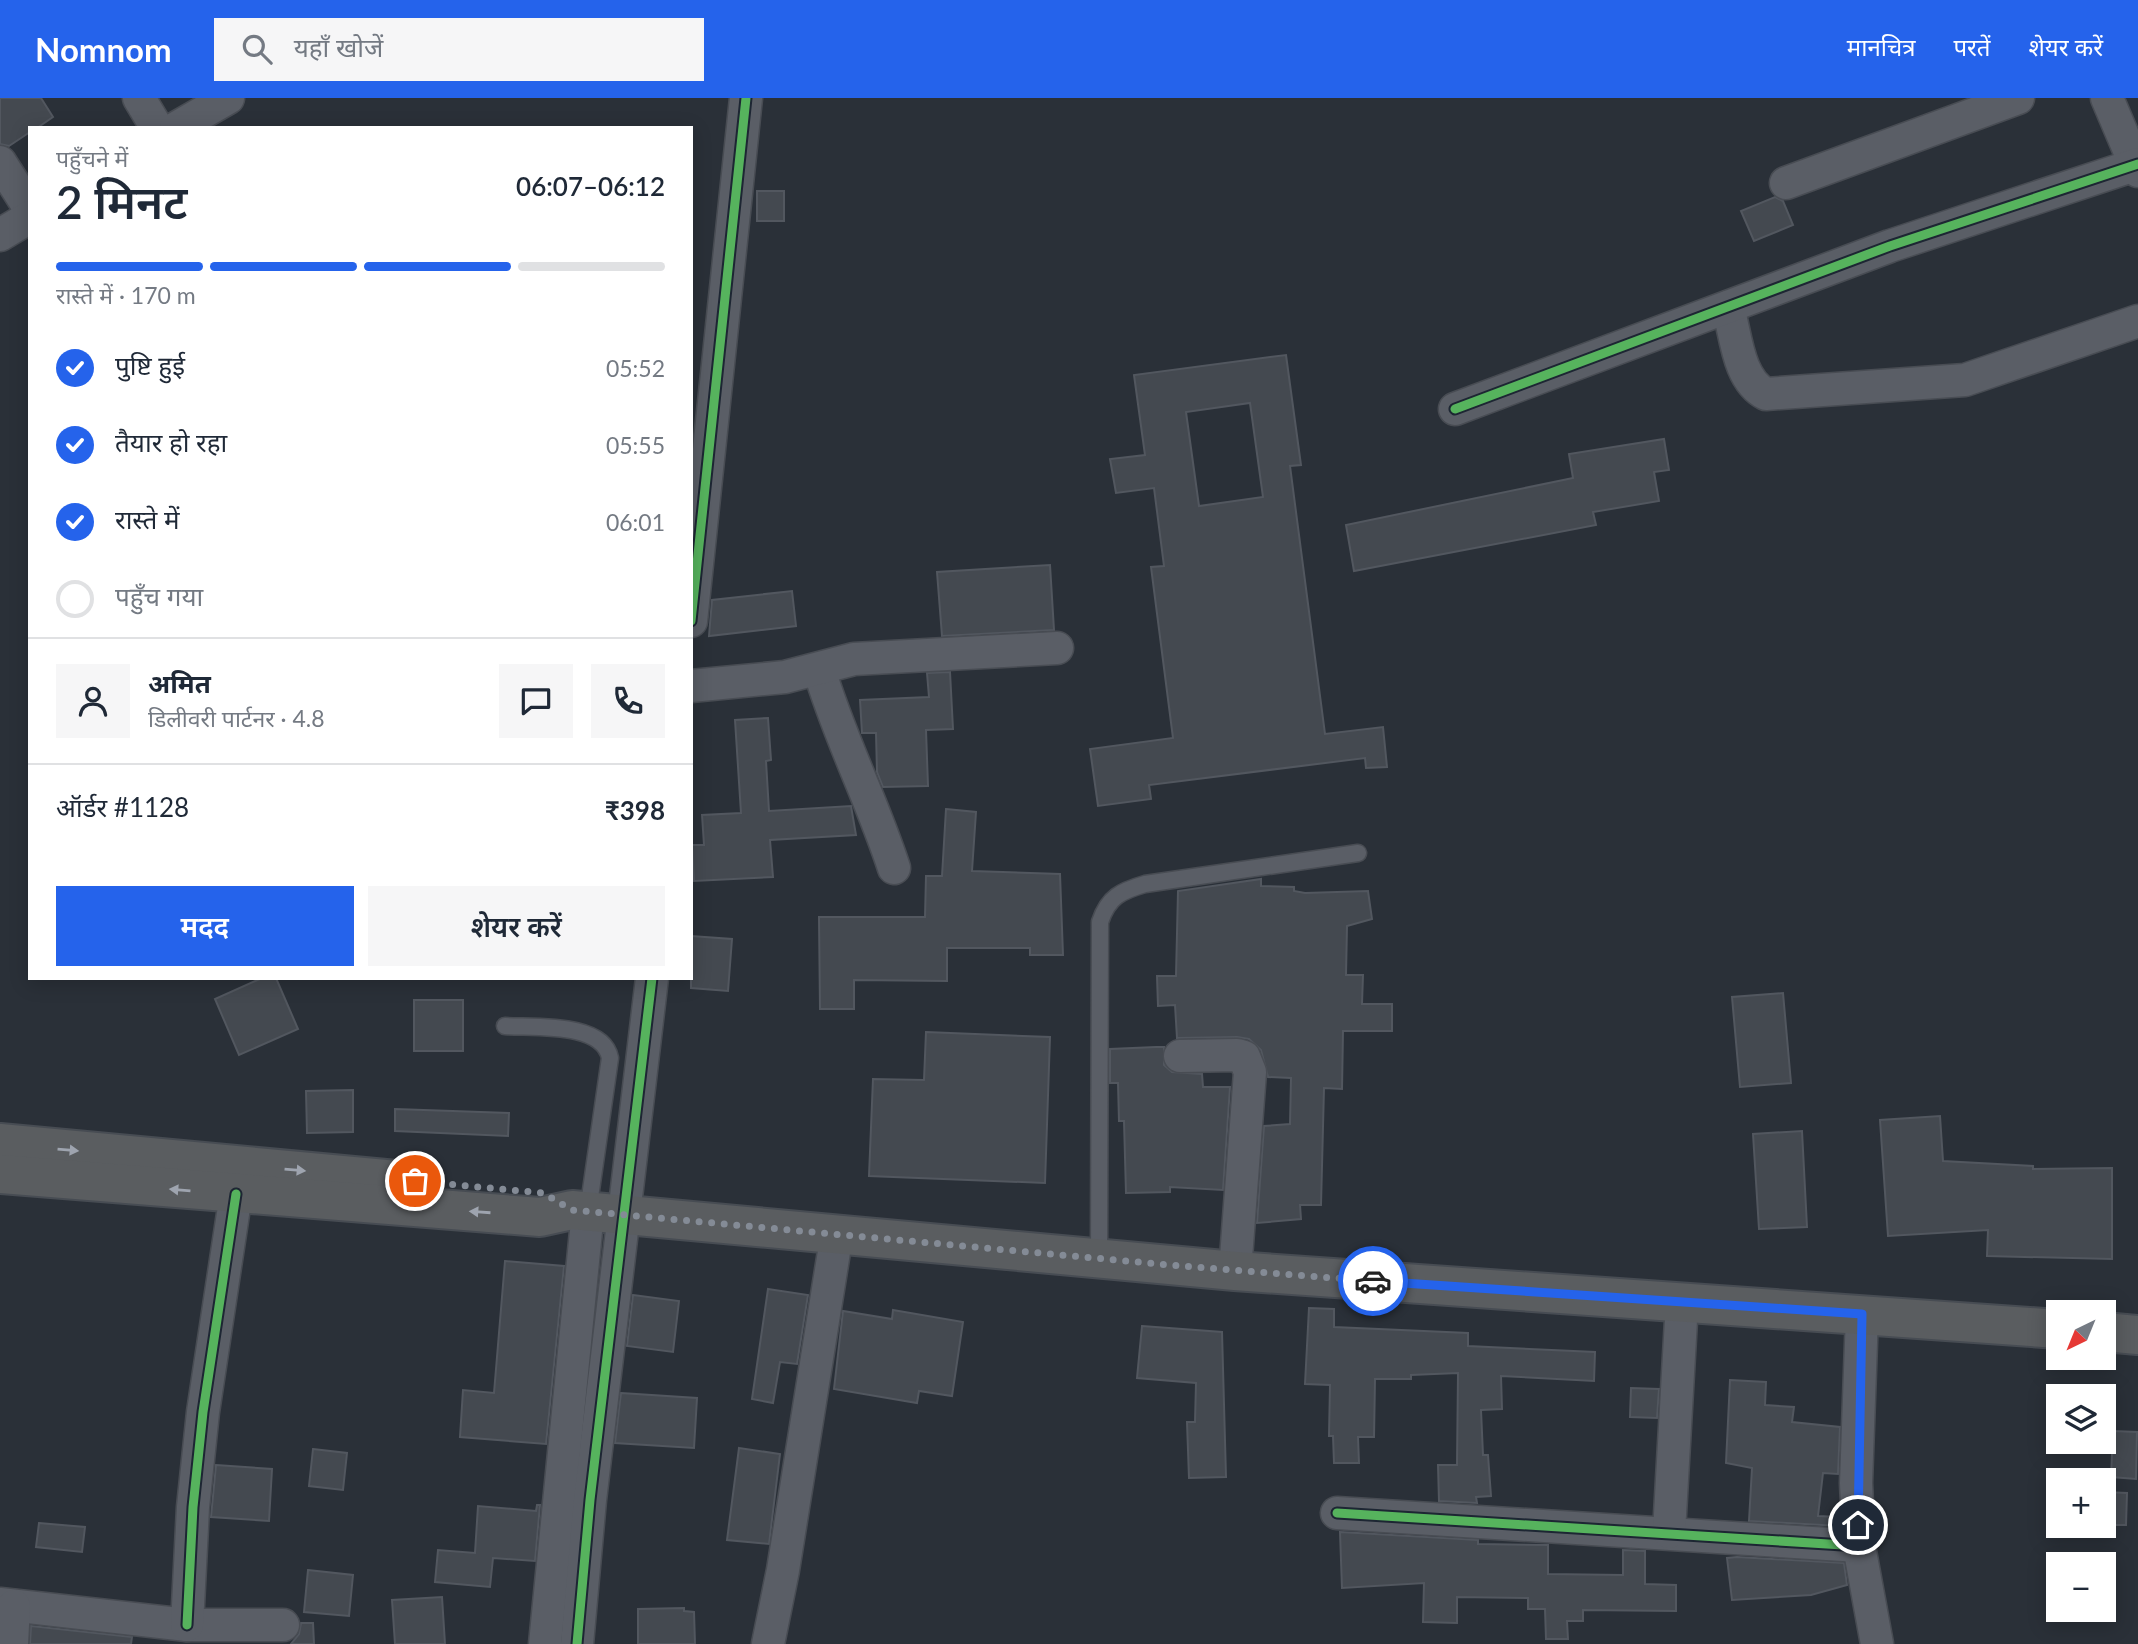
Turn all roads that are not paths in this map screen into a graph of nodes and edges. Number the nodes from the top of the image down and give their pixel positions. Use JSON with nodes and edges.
{"nodes":[{"id":1,"x":139,"y":98,"type":"edge"},
{"id":2,"x":228,"y":98,"type":"edge"},
{"id":3,"x":746,"y":98,"type":"edge"},
{"id":4,"x":2018,"y":98,"type":"edge"},
{"id":5,"x":2106,"y":98,"type":"edge"},
{"id":6,"x":156,"y":126,"type":"edge"},
{"id":7,"x":179,"y":126,"type":"edge"},
{"id":8,"x":0,"y":162,"type":"edge"},
{"id":9,"x":2137,"y":166,"type":"edge"},
{"id":10,"x":1786,"y":183,"type":"dead end"},
{"id":11,"x":28,"y":206,"type":"edge"},
{"id":12,"x":28,"y":218,"type":"edge"},
{"id":13,"x":0,"y":235,"type":"edge"},
{"id":14,"x":1728,"y":307,"type":"junction"},
{"id":15,"x":2138,"y":321,"type":"edge"},
{"id":16,"x":1455,"y":409,"type":"dead end"},
{"id":17,"x":694,"y":574,"type":"edge"},
{"id":18,"x":1056,"y":648,"type":"dead end"},
{"id":19,"x":819,"y":669,"type":"junction"},
{"id":20,"x":693,"y":686,"type":"edge"},
{"id":21,"x":1358,"y":853,"type":"dead end"},
{"id":22,"x":894,"y":868,"type":"dead end"},
{"id":23,"x":652,"y":980,"type":"edge"},
{"id":24,"x":505,"y":1026,"type":"dead end"},
{"id":25,"x":1180,"y":1056,"type":"dead end"},
{"id":26,"x":0,"y":1143,"type":"edge"},
{"id":27,"x":0,"y":1174,"type":"edge"},
{"id":28,"x":236,"y":1194,"type":"junction"},
{"id":29,"x":595,"y":1212,"type":"junction"},
{"id":30,"x":837,"y":1233,"type":"junction"},
{"id":31,"x":1099,"y":1259,"type":"junction"},
{"id":32,"x":1236,"y":1271,"type":"junction"},
{"id":33,"x":1682,"y":1302,"type":"junction"},
{"id":34,"x":1862,"y":1314,"type":"junction"},
{"id":35,"x":2046,"y":1328,"type":"edge"},
{"id":36,"x":2116,"y":1333,"type":"edge"},
{"id":37,"x":2138,"y":1335,"type":"edge"},
{"id":38,"x":1337,"y":1513,"type":"dead end"},
{"id":39,"x":1669,"y":1532,"type":"junction"},
{"id":40,"x":1859,"y":1546,"type":"junction"},
{"id":41,"x":7,"y":1605,"type":"edge"},
{"id":42,"x":187,"y":1625,"type":"junction"},
{"id":43,"x":283,"y":1625,"type":"dead end"},
{"id":44,"x":12,"y":1644,"type":"edge"},
{"id":45,"x":545,"y":1644,"type":"edge"},
{"id":46,"x":577,"y":1644,"type":"edge"},
{"id":47,"x":768,"y":1644,"type":"edge"},
{"id":48,"x":1877,"y":1644,"type":"edge"}],
"edges":[{"from":1,"to":6,"type":"street"},
{"from":2,"to":7,"type":"street"},
{"from":3,"to":17,"type":"street"},
{"from":4,"to":10,"type":"street"},
{"from":5,"to":9,"type":"street"},
{"from":8,"to":11,"type":"street"},
{"from":9,"to":14,"type":"street"},
{"from":12,"to":13,"type":"street"},
{"from":14,"to":15,"type":"street"},
{"from":14,"to":16,"type":"street"},
{"from":18,"to":19,"type":"street"},
{"from":19,"to":20,"type":"street"},
{"from":19,"to":22,"type":"street"},
{"from":21,"to":31,"type":"lane"},
{"from":23,"to":29,"type":"street"},
{"from":24,"to":29,"type":"lane"},
{"from":25,"to":32,"type":"street"},
{"from":26,"to":29,"type":"highway","one_way":true},
{"from":28,"to":27,"type":"highway","one_way":true},
{"from":29,"to":28,"type":"highway","one_way":true},
{"from":28,"to":42,"type":"street"},
{"from":29,"to":30,"type":"highway"},
{"from":29,"to":45,"type":"street"},
{"from":29,"to":46,"type":"street"},
{"from":30,"to":31,"type":"highway"},
{"from":30,"to":47,"type":"street"},
{"from":31,"to":32,"type":"highway"},
{"from":32,"to":33,"type":"highway"},
{"from":33,"to":34,"type":"highway"},
{"from":33,"to":39,"type":"street"},
{"from":34,"to":35,"type":"highway"},
{"from":34,"to":40,"type":"street"},
{"from":36,"to":37,"type":"highway"},
{"from":38,"to":39,"type":"street"},
{"from":39,"to":40,"type":"street"},
{"from":40,"to":48,"type":"street"},
{"from":41,"to":42,"type":"street"},
{"from":41,"to":44,"type":"street"},
{"from":42,"to":43,"type":"street"}]}
